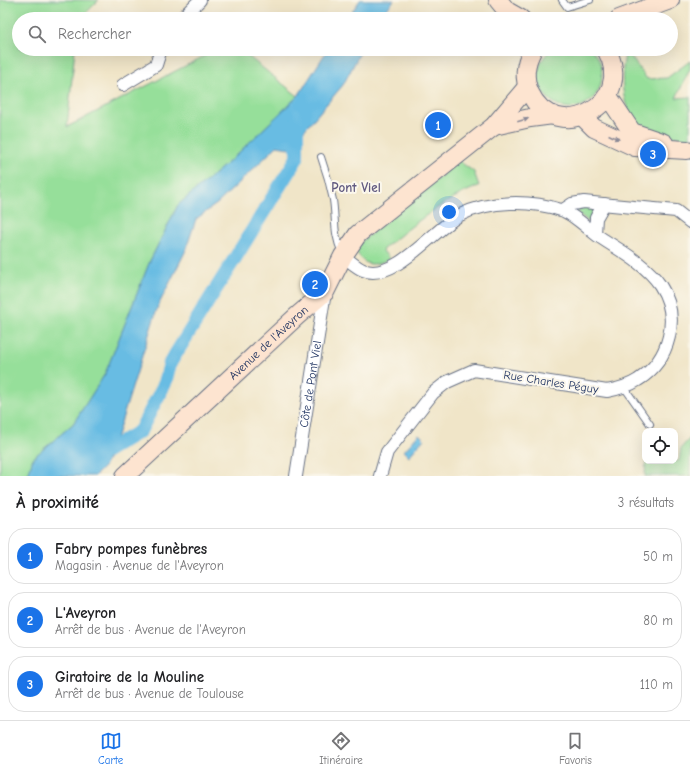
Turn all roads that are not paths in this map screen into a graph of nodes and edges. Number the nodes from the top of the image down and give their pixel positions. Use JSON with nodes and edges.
{"nodes":[{"id":1,"x":200,"y":0,"type":"edge"},
{"id":2,"x":562,"y":0,"type":"edge"},
{"id":3,"x":590,"y":0,"type":"edge"},
{"id":4,"x":662,"y":2,"type":"edge"},
{"id":5,"x":187,"y":12,"type":"edge"},
{"id":6,"x":637,"y":12,"type":"edge"},
{"id":7,"x":647,"y":12,"type":"edge"},
{"id":8,"x":159,"y":56,"type":"edge"},
{"id":9,"x":527,"y":56,"type":"edge"},
{"id":10,"x":611,"y":56,"type":"edge"},
{"id":11,"x":123,"y":85,"type":"dead end"},
{"id":12,"x":527,"y":87,"type":"junction"},
{"id":13,"x":608,"y":96,"type":"junction"},
{"id":14,"x":553,"y":115,"type":"junction"},
{"id":15,"x":582,"y":116,"type":"junction"},
{"id":16,"x":494,"y":126,"type":"junction"},
{"id":17,"x":688,"y":150,"type":"edge"},
{"id":18,"x":321,"y":157,"type":"dead end"},
{"id":19,"x":604,"y":204,"type":"junction"},
{"id":20,"x":563,"y":210,"type":"junction"},
{"id":21,"x":690,"y":222,"type":"edge"},
{"id":22,"x":595,"y":233,"type":"junction"},
{"id":23,"x":343,"y":256,"type":"junction"},
{"id":24,"x":325,"y":292,"type":"junction"},
{"id":25,"x":624,"y":387,"type":"junction"},
{"id":26,"x":650,"y":424,"type":"dead end"},
{"id":27,"x":124,"y":476,"type":"edge"},
{"id":28,"x":296,"y":476,"type":"edge"},
{"id":29,"x":380,"y":476,"type":"edge"}],
"edges":[{"from":1,"to":5,"type":"street"},
{"from":2,"to":3,"type":"lane"},
{"from":4,"to":6,"type":"street"},
{"from":4,"to":7,"type":"street"},
{"from":8,"to":11,"type":"street"},
{"from":9,"to":12,"type":"street"},
{"from":10,"to":13,"type":"street"},
{"from":12,"to":14,"type":"street"},
{"from":12,"to":16,"type":"street","name":"Avenue de l'Aveyron"},
{"from":13,"to":15,"type":"street"},
{"from":13,"to":17,"type":"street"},
{"from":14,"to":15,"type":"street","name":"Avenue de l'Aveyron"},
{"from":16,"to":14,"type":"street","name":"Avenue de l'Aveyron","one_way":true},
{"from":15,"to":17,"type":"street","one_way":true},
{"from":16,"to":23,"type":"street","name":"Avenue de l'Aveyron"},
{"from":18,"to":23,"type":"lane"},
{"from":19,"to":20,"type":"street"},
{"from":19,"to":21,"type":"street"},
{"from":19,"to":22,"type":"street"},
{"from":20,"to":22,"type":"street","name":"Rue Charles Péguy"},
{"from":20,"to":23,"type":"street","name":"Rue Charles Péguy"},
{"from":22,"to":25,"type":"street","name":"Rue Charles Péguy"},
{"from":23,"to":24,"type":"street","name":"Avenue de l'Aveyron"},
{"from":24,"to":27,"type":"street","name":"Avenue de l'Aveyron"},
{"from":24,"to":28,"type":"street","name":"Côte de Pont Viel"},
{"from":25,"to":26,"type":"lane"},
{"from":25,"to":29,"type":"street","name":"Rue Charles Péguy"}]}
